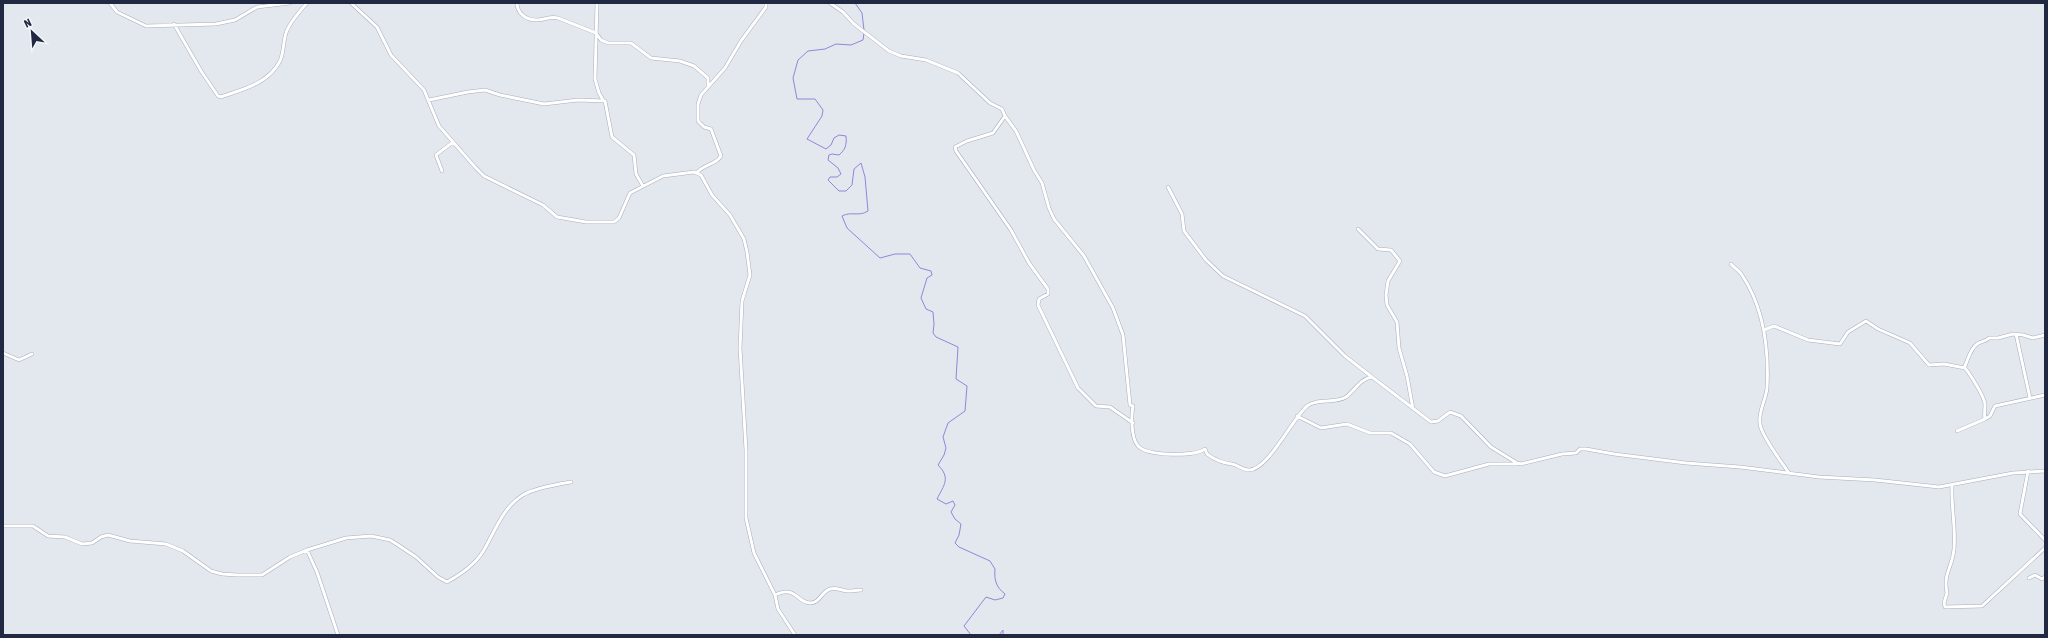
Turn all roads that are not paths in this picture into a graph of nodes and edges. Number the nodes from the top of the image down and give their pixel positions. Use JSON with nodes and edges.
{"nodes":[{"id":1,"x":110,"y":3,"type":"edge"},
{"id":2,"x":290,"y":3,"type":"edge"},
{"id":3,"x":307,"y":3,"type":"edge"},
{"id":4,"x":351,"y":3,"type":"edge"},
{"id":5,"x":517,"y":3,"type":"edge"},
{"id":6,"x":597,"y":3,"type":"edge"},
{"id":7,"x":766,"y":3,"type":"edge"},
{"id":8,"x":830,"y":3,"type":"edge"},
{"id":9,"x":174,"y":24,"type":"junction"},
{"id":10,"x":596,"y":33,"type":"junction"},
{"id":11,"x":708,"y":78,"type":"junction"},
{"id":12,"x":716,"y":78,"type":"junction"},
{"id":13,"x":708,"y":87,"type":"junction"},
{"id":14,"x":428,"y":100,"type":"junction"},
{"id":15,"x":603,"y":100,"type":"junction"},
{"id":16,"x":1005,"y":116,"type":"junction"},
{"id":17,"x":453,"y":142,"type":"junction"},
{"id":18,"x":442,"y":171,"type":"dead end"},
{"id":19,"x":697,"y":173,"type":"junction"},
{"id":20,"x":643,"y":186,"type":"junction"},
{"id":21,"x":1168,"y":187,"type":"dead end"},
{"id":22,"x":1358,"y":229,"type":"dead end"},
{"id":23,"x":1731,"y":264,"type":"dead end"},
{"id":24,"x":1764,"y":330,"type":"junction"},
{"id":25,"x":2016,"y":334,"type":"junction"},
{"id":26,"x":2045,"y":335,"type":"edge"},
{"id":27,"x":3,"y":353,"type":"edge"},
{"id":28,"x":32,"y":354,"type":"dead end"},
{"id":29,"x":1964,"y":368,"type":"junction"},
{"id":30,"x":1372,"y":377,"type":"junction"},
{"id":31,"x":2045,"y":394,"type":"edge"},
{"id":32,"x":2030,"y":398,"type":"junction"},
{"id":33,"x":1984,"y":406,"type":"junction"},
{"id":34,"x":1993,"y":407,"type":"junction"},
{"id":35,"x":1413,"y":409,"type":"junction"},
{"id":36,"x":1297,"y":416,"type":"junction"},
{"id":37,"x":1985,"y":419,"type":"junction"},
{"id":38,"x":1133,"y":422,"type":"junction"},
{"id":39,"x":1957,"y":431,"type":"dead end"},
{"id":40,"x":1519,"y":463,"type":"junction"},
{"id":41,"x":2045,"y":471,"type":"edge"},
{"id":42,"x":2028,"y":472,"type":"junction"},
{"id":43,"x":1789,"y":473,"type":"junction"},
{"id":44,"x":571,"y":482,"type":"dead end"},
{"id":45,"x":1952,"y":486,"type":"junction"},
{"id":46,"x":3,"y":526,"type":"edge"},
{"id":47,"x":2045,"y":540,"type":"edge"},
{"id":48,"x":2045,"y":548,"type":"edge"},
{"id":49,"x":307,"y":550,"type":"junction"},
{"id":50,"x":2045,"y":577,"type":"edge"},
{"id":51,"x":2029,"y":578,"type":"dead end"},
{"id":52,"x":861,"y":590,"type":"dead end"},
{"id":53,"x":775,"y":595,"type":"junction"},
{"id":54,"x":338,"y":635,"type":"edge"},
{"id":55,"x":795,"y":635,"type":"edge"}],
"edges":[{"from":1,"to":9,"type":"street"},
{"from":2,"to":9,"type":"street"},
{"from":3,"to":9,"type":"street"},
{"from":4,"to":14,"type":"street"},
{"from":5,"to":10,"type":"street"},
{"from":6,"to":10,"type":"street"},
{"from":7,"to":12,"type":"street"},
{"from":8,"to":16,"type":"street"},
{"from":10,"to":11,"type":"street"},
{"from":10,"to":15,"type":"street"},
{"from":11,"to":12,"type":"street"},
{"from":11,"to":13,"type":"street"},
{"from":12,"to":13,"type":"street"},
{"from":13,"to":19,"type":"street"},
{"from":14,"to":15,"type":"street"},
{"from":14,"to":17,"type":"street"},
{"from":15,"to":20,"type":"street"},
{"from":16,"to":38,"type":"street"},
{"from":16,"to":38,"type":"street"},
{"from":17,"to":18,"type":"street"},
{"from":17,"to":20,"type":"street"},
{"from":19,"to":20,"type":"street"},
{"from":19,"to":53,"type":"street"},
{"from":21,"to":30,"type":"street"},
{"from":22,"to":35,"type":"street"},
{"from":23,"to":24,"type":"street"},
{"from":24,"to":29,"type":"street"},
{"from":24,"to":43,"type":"street"},
{"from":25,"to":26,"type":"street"},
{"from":25,"to":29,"type":"street"},
{"from":25,"to":32,"type":"street"},
{"from":27,"to":28,"type":"street"},
{"from":29,"to":33,"type":"street"},
{"from":30,"to":35,"type":"street"},
{"from":30,"to":36,"type":"street"},
{"from":31,"to":32,"type":"street"},
{"from":32,"to":34,"type":"street"},
{"from":33,"to":34,"type":"street"},
{"from":33,"to":37,"type":"street"},
{"from":34,"to":37,"type":"street"},
{"from":35,"to":40,"type":"street"},
{"from":36,"to":38,"type":"street"},
{"from":36,"to":40,"type":"street"},
{"from":37,"to":39,"type":"street"},
{"from":40,"to":43,"type":"street"},
{"from":41,"to":42,"type":"street"},
{"from":42,"to":45,"type":"street"},
{"from":42,"to":47,"type":"street"},
{"from":43,"to":45,"type":"street"},
{"from":44,"to":49,"type":"street"},
{"from":45,"to":48,"type":"street"},
{"from":46,"to":49,"type":"street"},
{"from":49,"to":54,"type":"street"},
{"from":50,"to":51,"type":"street"},
{"from":52,"to":53,"type":"street"},
{"from":53,"to":55,"type":"street"}]}
